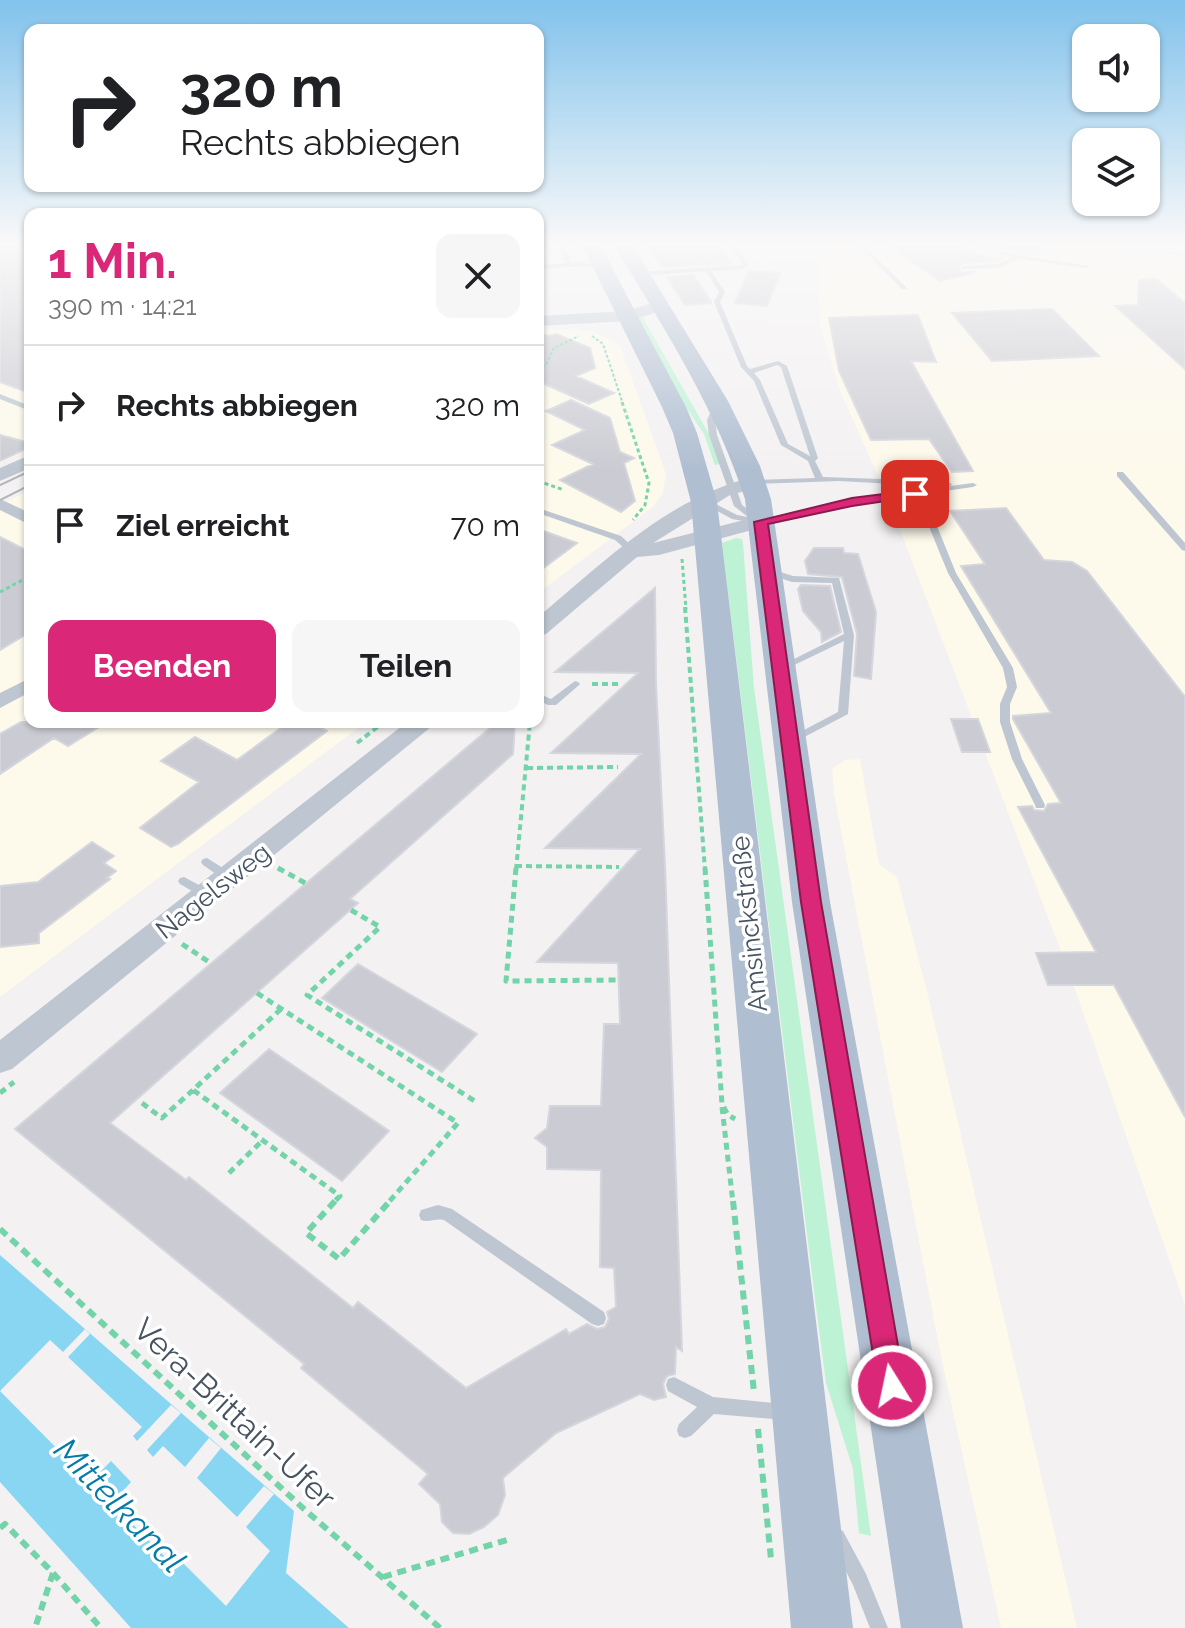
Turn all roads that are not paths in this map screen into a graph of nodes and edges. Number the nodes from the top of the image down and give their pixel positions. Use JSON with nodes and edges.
{"nodes":[{"id":1,"x":623,"y":319,"type":"edge"},
{"id":2,"x":667,"y":319,"type":"edge"},
{"id":3,"x":725,"y":319,"type":"edge"},
{"id":4,"x":747,"y":369,"type":"junction"},
{"id":5,"x":0,"y":396,"type":"edge"},
{"id":6,"x":24,"y":406,"type":"edge"},
{"id":7,"x":813,"y":462,"type":"junction"},
{"id":8,"x":24,"y":464,"type":"edge"},
{"id":9,"x":910,"y":471,"type":"dead end"},
{"id":10,"x":1120,"y":474,"type":"dead end"},
{"id":11,"x":0,"y":475,"type":"edge"},
{"id":12,"x":839,"y":479,"type":"junction"},
{"id":13,"x":820,"y":480,"type":"junction"},
{"id":14,"x":742,"y":485,"type":"junction"},
{"id":15,"x":852,"y":502,"type":"junction"},
{"id":16,"x":0,"y":504,"type":"edge"},
{"id":17,"x":544,"y":512,"type":"edge"},
{"id":18,"x":24,"y":517,"type":"edge"},
{"id":19,"x":760,"y":522,"type":"junction"},
{"id":20,"x":693,"y":540,"type":"junction"},
{"id":21,"x":1185,"y":548,"type":"edge"},
{"id":22,"x":633,"y":551,"type":"junction"},
{"id":23,"x":766,"y":571,"type":"junction"},
{"id":24,"x":544,"y":624,"type":"edge"},
{"id":25,"x":849,"y":635,"type":"junction"},
{"id":26,"x":779,"y":669,"type":"junction"},
{"id":27,"x":575,"y":684,"type":"road end"},
{"id":28,"x":24,"y":688,"type":"edge"},
{"id":29,"x":544,"y":699,"type":"edge"},
{"id":30,"x":0,"y":702,"type":"edge"},
{"id":31,"x":416,"y":728,"type":"edge"},
{"id":32,"x":789,"y":742,"type":"junction"},
{"id":33,"x":1040,"y":805,"type":"dead end"},
{"id":34,"x":0,"y":1059,"type":"edge"},
{"id":35,"x":426,"y":1215,"type":"dead end"},
{"id":36,"x":598,"y":1318,"type":"dead end"},
{"id":37,"x":674,"y":1385,"type":"dead end"},
{"id":38,"x":711,"y":1405,"type":"junction"},
{"id":39,"x":778,"y":1412,"type":"junction"},
{"id":40,"x":685,"y":1430,"type":"dead end"},
{"id":41,"x":807,"y":1480,"type":"junction"},
{"id":42,"x":822,"y":1628,"type":"edge"},
{"id":43,"x":879,"y":1628,"type":"edge"},
{"id":44,"x":932,"y":1628,"type":"edge"}],
"edges":[{"from":1,"to":20,"type":"main road","name":"Amsinckstraße"},
{"from":2,"to":14,"type":"main road"},
{"from":3,"to":4,"type":"lane"},
{"from":4,"to":7,"type":"lane"},
{"from":4,"to":7,"type":"lane"},
{"from":5,"to":6,"type":"lane"},
{"from":7,"to":13,"type":"lane"},
{"from":8,"to":11,"type":"street"},
{"from":9,"to":33,"type":"lane"},
{"from":10,"to":21,"type":"lane"},
{"from":12,"to":13,"type":"lane"},
{"from":12,"to":15,"type":"lane"},
{"from":12,"to":15,"type":"lane"},
{"from":13,"to":14,"type":"lane"},
{"from":14,"to":19,"type":"main road"},
{"from":14,"to":20,"type":"street"},
{"from":15,"to":19,"type":"lane"},
{"from":16,"to":18,"type":"street"},
{"from":17,"to":22,"type":"lane"},
{"from":19,"to":20,"type":"street"},
{"from":19,"to":20,"type":"lane"},
{"from":19,"to":23,"type":"main road"},
{"from":20,"to":22,"type":"street"},
{"from":20,"to":22,"type":"street"},
{"from":20,"to":39,"type":"main road","name":"Amsinckstraße"},
{"from":22,"to":24,"type":"street"},
{"from":23,"to":25,"type":"lane"},
{"from":23,"to":26,"type":"main road"},
{"from":25,"to":26,"type":"lane"},
{"from":25,"to":32,"type":"lane"},
{"from":26,"to":32,"type":"main road"},
{"from":27,"to":29,"type":"lane"},
{"from":28,"to":30,"type":"street"},
{"from":31,"to":34,"type":"street","name":"Nagelsweg"},
{"from":32,"to":44,"type":"main road"},
{"from":35,"to":36,"type":"lane"},
{"from":37,"to":38,"type":"lane"},
{"from":38,"to":39,"type":"lane"},
{"from":38,"to":40,"type":"lane"},
{"from":39,"to":41,"type":"main road","name":"Amsinckstraße"},
{"from":41,"to":42,"type":"main road","name":"Amsinckstraße"},
{"from":41,"to":43,"type":"lane"}]}
